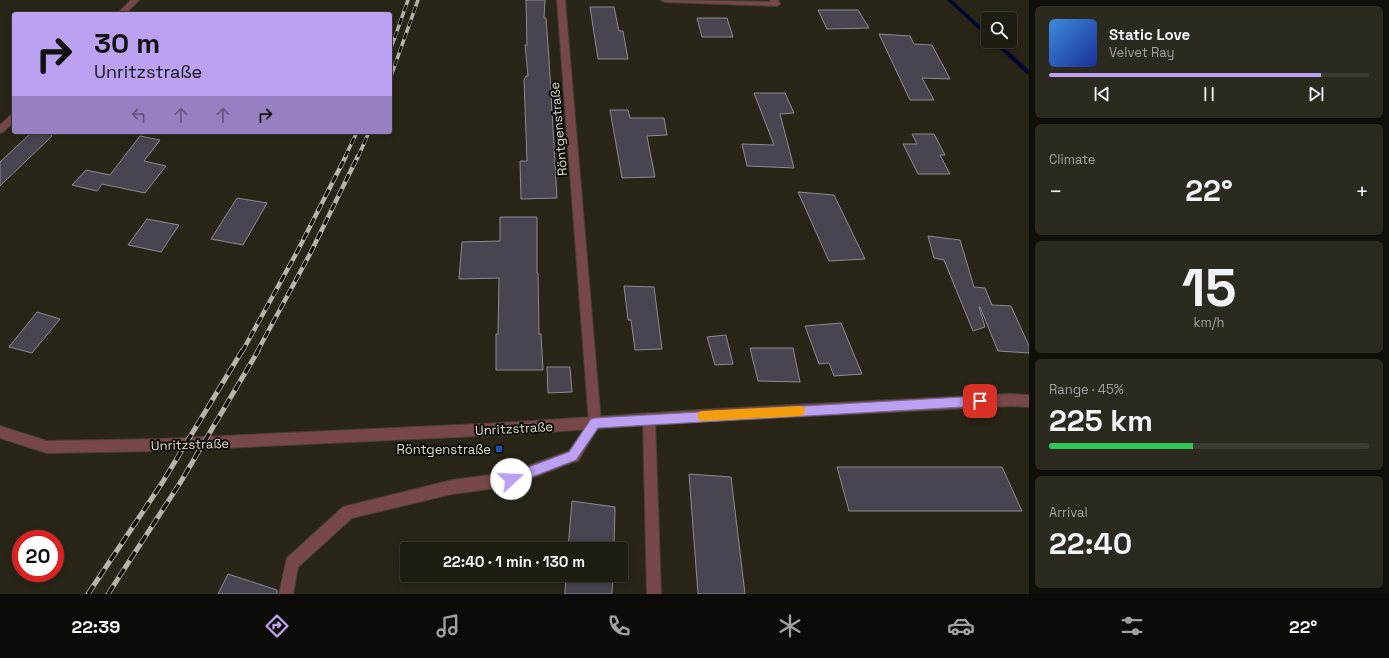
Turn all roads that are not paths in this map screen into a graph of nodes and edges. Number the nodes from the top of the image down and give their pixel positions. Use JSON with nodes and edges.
{"nodes":[{"id":1,"x":135,"y":0,"type":"edge"},
{"id":2,"x":561,"y":0,"type":"edge"},
{"id":3,"x":665,"y":0,"type":"edge"},
{"id":4,"x":774,"y":0,"type":"edge"},
{"id":5,"x":123,"y":12,"type":"edge"},
{"id":6,"x":12,"y":119,"type":"edge"},
{"id":7,"x":0,"y":130,"type":"edge"},
{"id":8,"x":1029,"y":401,"type":"edge"},
{"id":9,"x":649,"y":419,"type":"junction"},
{"id":10,"x":595,"y":423,"type":"junction"},
{"id":11,"x":0,"y":432,"type":"edge"},
{"id":12,"x":286,"y":594,"type":"edge"},
{"id":13,"x":654,"y":594,"type":"edge"}],
"edges":[{"from":1,"to":5,"type":"street"},
{"from":2,"to":10,"type":"street","name":"Röntgenstraße"},
{"from":3,"to":4,"type":"street"},
{"from":6,"to":7,"type":"street"},
{"from":8,"to":9,"type":"street","name":"Unritzstraße"},
{"from":9,"to":10,"type":"street","name":"Unritzstraße"},
{"from":9,"to":13,"type":"street"},
{"from":10,"to":11,"type":"street","name":"Unritzstraße"},
{"from":10,"to":12,"type":"street"}]}
